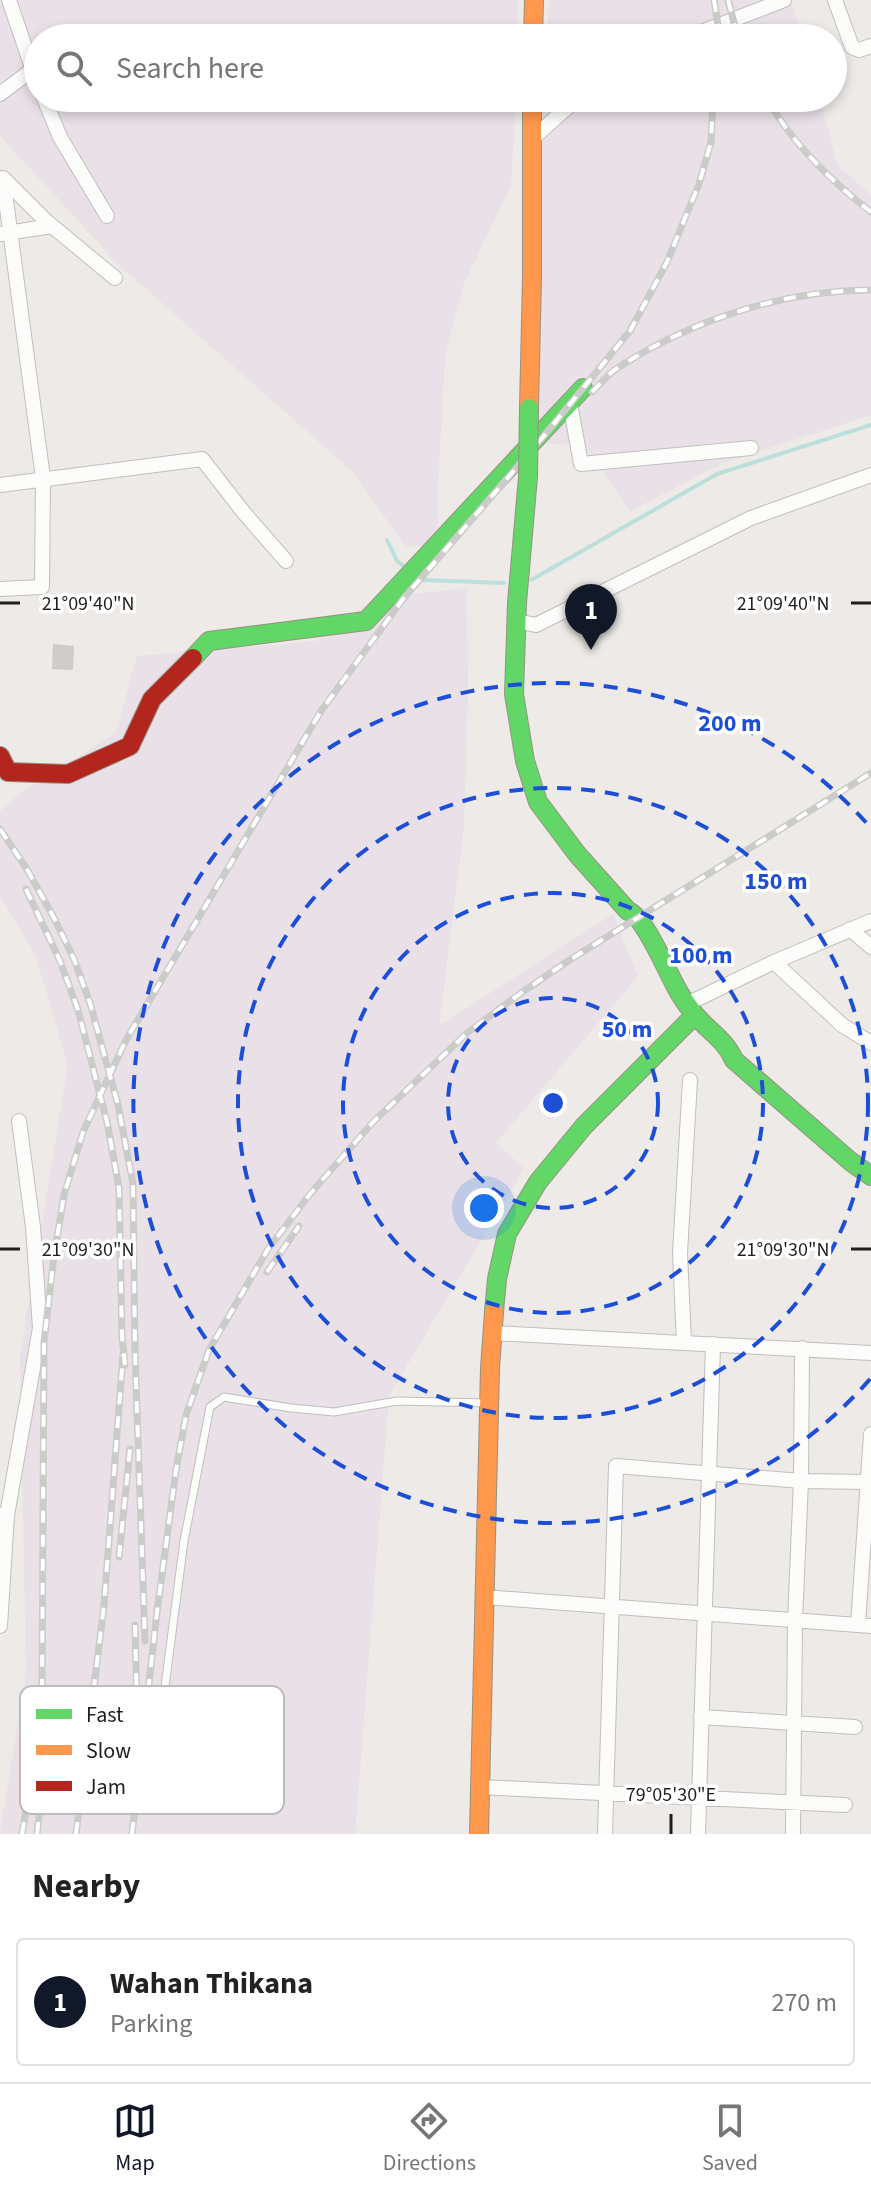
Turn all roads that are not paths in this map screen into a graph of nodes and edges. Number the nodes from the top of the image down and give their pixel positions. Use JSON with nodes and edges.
{"nodes":[{"id":1,"x":9,"y":0,"type":"edge"},
{"id":2,"x":534,"y":0,"type":"edge"},
{"id":3,"x":784,"y":0,"type":"edge"},
{"id":4,"x":835,"y":0,"type":"edge"},
{"id":5,"x":533,"y":24,"type":"edge"},
{"id":6,"x":722,"y":24,"type":"edge"},
{"id":7,"x":844,"y":24,"type":"edge"},
{"id":8,"x":847,"y":33,"type":"edge"},
{"id":9,"x":24,"y":44,"type":"edge"},
{"id":10,"x":871,"y":46,"type":"edge"},
{"id":11,"x":24,"y":82,"type":"edge"},
{"id":12,"x":0,"y":94,"type":"edge"},
{"id":13,"x":50,"y":112,"type":"edge"},
{"id":14,"x":532,"y":112,"type":"edge"},
{"id":15,"x":562,"y":112,"type":"edge"},
{"id":16,"x":531,"y":140,"type":"junction"},
{"id":17,"x":1,"y":176,"type":"edge"},
{"id":18,"x":107,"y":216,"type":"dead end"},
{"id":19,"x":52,"y":226,"type":"junction"},
{"id":20,"x":5,"y":233,"type":"edge"},
{"id":21,"x":115,"y":278,"type":"dead end"},
{"id":22,"x":583,"y":388,"type":"dead end"},
{"id":23,"x":570,"y":403,"type":"junction"},
{"id":24,"x":751,"y":448,"type":"dead end"},
{"id":25,"x":871,"y":475,"type":"edge"},
{"id":26,"x":43,"y":478,"type":"junction"},
{"id":27,"x":0,"y":485,"type":"edge"},
{"id":28,"x":286,"y":561,"type":"dead end"},
{"id":29,"x":0,"y":589,"type":"edge"},
{"id":30,"x":517,"y":621,"type":"junction"},
{"id":31,"x":0,"y":756,"type":"edge"},
{"id":32,"x":871,"y":921,"type":"edge"},
{"id":33,"x":850,"y":929,"type":"junction"},
{"id":34,"x":871,"y":947,"type":"edge"},
{"id":35,"x":774,"y":962,"type":"junction"},
{"id":36,"x":691,"y":1010,"type":"junction"},
{"id":37,"x":871,"y":1043,"type":"edge"},
{"id":38,"x":730,"y":1048,"type":"junction"},
{"id":39,"x":690,"y":1080,"type":"dead end"},
{"id":40,"x":19,"y":1121,"type":"dead end"},
{"id":41,"x":871,"y":1160,"type":"edge"},
{"id":42,"x":871,"y":1176,"type":"edge"},
{"id":43,"x":493,"y":1333,"type":"junction"},
{"id":44,"x":684,"y":1343,"type":"junction"},
{"id":45,"x":713,"y":1344,"type":"junction"},
{"id":46,"x":802,"y":1348,"type":"junction"},
{"id":47,"x":871,"y":1353,"type":"edge"},
{"id":48,"x":489,"y":1403,"type":"junction"},
{"id":49,"x":871,"y":1434,"type":"edge"},
{"id":50,"x":708,"y":1474,"type":"junction"},
{"id":51,"x":801,"y":1481,"type":"junction"},
{"id":52,"x":868,"y":1482,"type":"junction"},
{"id":53,"x":4,"y":1515,"type":"edge"},
{"id":54,"x":484,"y":1597,"type":"junction"},
{"id":55,"x":612,"y":1607,"type":"junction"},
{"id":56,"x":704,"y":1615,"type":"junction"},
{"id":57,"x":795,"y":1621,"type":"junction"},
{"id":58,"x":865,"y":1625,"type":"edge"},
{"id":59,"x":0,"y":1626,"type":"edge"},
{"id":60,"x":165,"y":1686,"type":"dead end"},
{"id":61,"x":701,"y":1717,"type":"junction"},
{"id":62,"x":794,"y":1724,"type":"junction"},
{"id":63,"x":855,"y":1727,"type":"dead end"},
{"id":64,"x":480,"y":1787,"type":"junction"},
{"id":65,"x":606,"y":1794,"type":"junction"},
{"id":66,"x":700,"y":1797,"type":"junction"},
{"id":67,"x":794,"y":1802,"type":"junction"},
{"id":68,"x":845,"y":1805,"type":"dead end"},
{"id":69,"x":479,"y":1834,"type":"edge"},
{"id":70,"x":605,"y":1834,"type":"edge"},
{"id":71,"x":698,"y":1834,"type":"edge"},
{"id":72,"x":793,"y":1834,"type":"edge"}],
"edges":[{"from":1,"to":9,"type":"street"},
{"from":2,"to":5,"type":"main road"},
{"from":3,"to":6,"type":"street"},
{"from":4,"to":7,"type":"street"},
{"from":8,"to":10,"type":"street"},
{"from":11,"to":12,"type":"street"},
{"from":13,"to":18,"type":"street"},
{"from":14,"to":16,"type":"main road"},
{"from":15,"to":16,"type":"street"},
{"from":16,"to":30,"type":"main road","bridge":true},
{"from":17,"to":19,"type":"street"},
{"from":17,"to":20,"type":"street"},
{"from":19,"to":20,"type":"street"},
{"from":19,"to":21,"type":"street"},
{"from":20,"to":26,"type":"street"},
{"from":22,"to":23,"type":"main road"},
{"from":23,"to":24,"type":"street"},
{"from":23,"to":31,"type":"main road"},
{"from":25,"to":30,"type":"street"},
{"from":26,"to":27,"type":"street"},
{"from":26,"to":28,"type":"street"},
{"from":26,"to":29,"type":"street"},
{"from":30,"to":36,"type":"main road"},
{"from":32,"to":33,"type":"street"},
{"from":33,"to":34,"type":"street"},
{"from":33,"to":35,"type":"street"},
{"from":35,"to":36,"type":"street"},
{"from":35,"to":37,"type":"street"},
{"from":36,"to":38,"type":"main road"},
{"from":36,"to":43,"type":"main road"},
{"from":38,"to":41,"type":"main road"},
{"from":38,"to":42,"type":"main road"},
{"from":39,"to":44,"type":"street"},
{"from":40,"to":53,"type":"street"},
{"from":43,"to":44,"type":"street"},
{"from":43,"to":48,"type":"main road"},
{"from":44,"to":45,"type":"street"},
{"from":45,"to":46,"type":"street"},
{"from":45,"to":50,"type":"street"},
{"from":46,"to":47,"type":"street"},
{"from":46,"to":51,"type":"street"},
{"from":48,"to":54,"type":"main road"},
{"from":48,"to":60,"type":"lane"},
{"from":49,"to":52,"type":"street"},
{"from":50,"to":51,"type":"street"},
{"from":50,"to":55,"type":"street"},
{"from":50,"to":56,"type":"street"},
{"from":51,"to":52,"type":"street"},
{"from":51,"to":57,"type":"street"},
{"from":52,"to":58,"type":"street"},
{"from":53,"to":59,"type":"street"},
{"from":54,"to":55,"type":"street"},
{"from":54,"to":64,"type":"main road"},
{"from":55,"to":56,"type":"street"},
{"from":55,"to":65,"type":"street"},
{"from":56,"to":57,"type":"street"},
{"from":56,"to":61,"type":"street"},
{"from":57,"to":58,"type":"street"},
{"from":57,"to":62,"type":"street"},
{"from":61,"to":62,"type":"street"},
{"from":61,"to":66,"type":"street"},
{"from":62,"to":63,"type":"street"},
{"from":62,"to":67,"type":"street"},
{"from":64,"to":65,"type":"street"},
{"from":64,"to":69,"type":"main road"},
{"from":65,"to":66,"type":"street"},
{"from":65,"to":70,"type":"street"},
{"from":66,"to":67,"type":"street"},
{"from":66,"to":71,"type":"street"},
{"from":67,"to":68,"type":"street"},
{"from":67,"to":72,"type":"street"}]}
